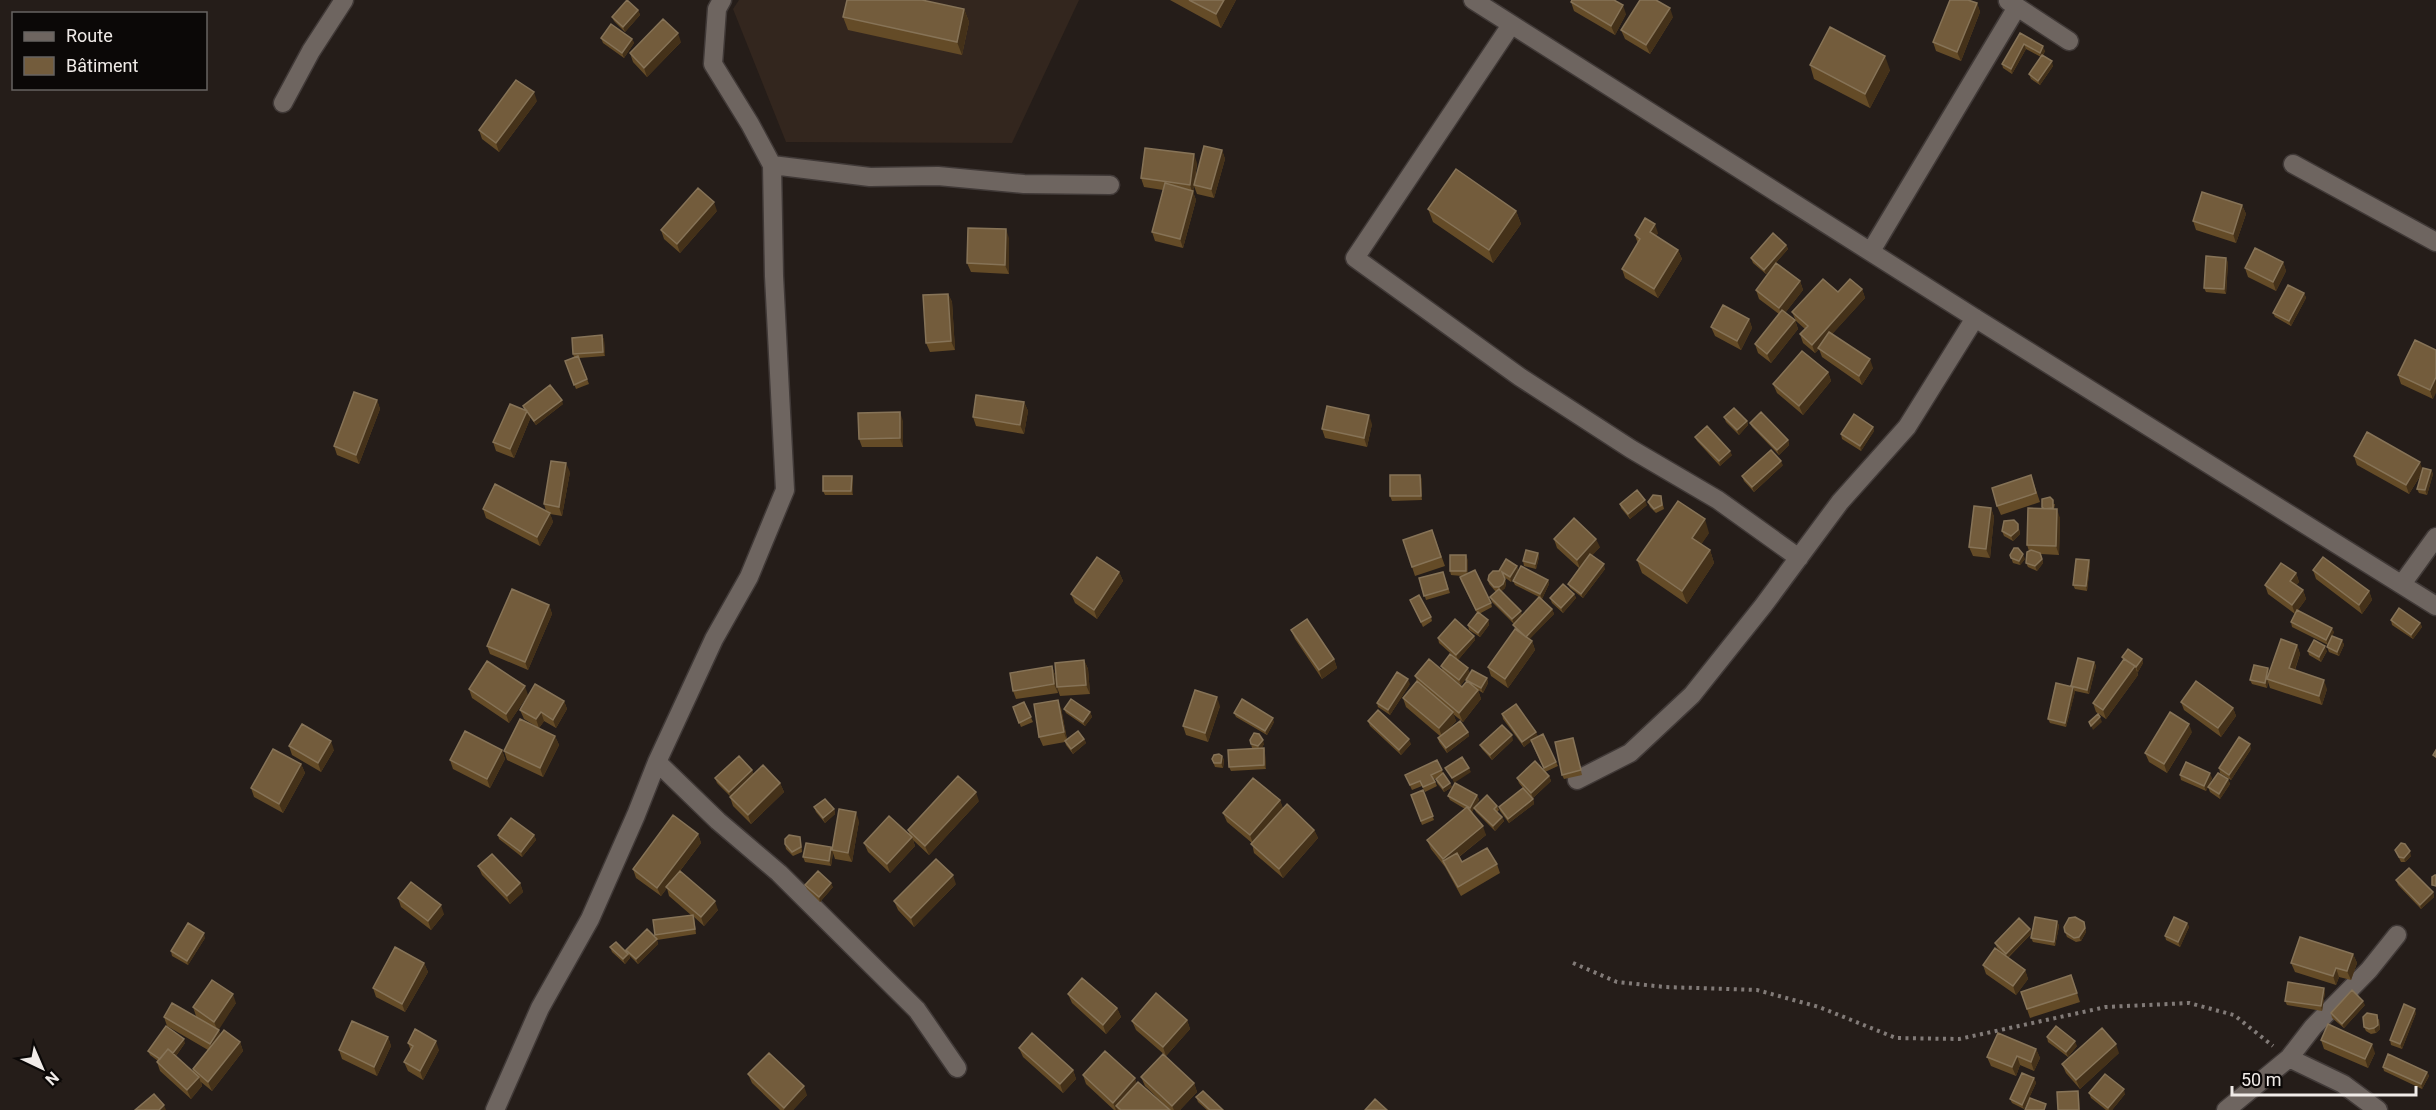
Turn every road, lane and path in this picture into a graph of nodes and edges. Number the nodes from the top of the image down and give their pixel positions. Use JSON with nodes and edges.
{"nodes":[{"id":1,"x":344,"y":0,"type":"edge"},
{"id":2,"x":722,"y":0,"type":"edge"},
{"id":3,"x":1473,"y":0,"type":"edge"},
{"id":4,"x":2011,"y":3,"type":"edge"},
{"id":5,"x":1511,"y":25,"type":"junction"},
{"id":6,"x":2069,"y":41,"type":"dead end"},
{"id":7,"x":283,"y":103,"type":"dead end"},
{"id":8,"x":772,"y":165,"type":"junction"},
{"id":9,"x":2293,"y":165,"type":"dead end"},
{"id":10,"x":1110,"y":185,"type":"dead end"},
{"id":11,"x":2436,"y":242,"type":"edge"},
{"id":12,"x":1871,"y":251,"type":"junction"},
{"id":13,"x":1975,"y":318,"type":"junction"},
{"id":14,"x":2436,"y":537,"type":"edge"},
{"id":15,"x":1799,"y":558,"type":"junction"},
{"id":16,"x":2402,"y":584,"type":"junction"},
{"id":17,"x":2436,"y":606,"type":"edge"},
{"id":18,"x":657,"y":762,"type":"junction"},
{"id":19,"x":1577,"y":780,"type":"edge"},
{"id":20,"x":2397,"y":935,"type":"dead end"},
{"id":21,"x":1573,"y":963,"type":"dead end"},
{"id":22,"x":2289,"y":1058,"type":"junction"},
{"id":23,"x":957,"y":1068,"type":"dead end"},
{"id":24,"x":495,"y":1110,"type":"edge"},
{"id":25,"x":2226,"y":1110,"type":"edge"},
{"id":26,"x":2378,"y":1110,"type":"edge"}],
"edges":[{"from":1,"to":7,"type":"street"},
{"from":2,"to":8,"type":"street"},
{"from":3,"to":5,"type":"street"},
{"from":4,"to":6,"type":"street"},
{"from":4,"to":12,"type":"street"},
{"from":5,"to":12,"type":"street"},
{"from":5,"to":15,"type":"street"},
{"from":8,"to":10,"type":"street"},
{"from":8,"to":18,"type":"street"},
{"from":9,"to":11,"type":"street"},
{"from":12,"to":13,"type":"street"},
{"from":13,"to":15,"type":"street"},
{"from":13,"to":16,"type":"street"},
{"from":14,"to":16,"type":"street"},
{"from":15,"to":19,"type":"street"},
{"from":16,"to":17,"type":"street"},
{"from":18,"to":23,"type":"street"},
{"from":18,"to":24,"type":"street"},
{"from":20,"to":22,"type":"street"},
{"from":21,"to":22,"type":"path"},
{"from":22,"to":25,"type":"street"},
{"from":22,"to":26,"type":"street"}]}
